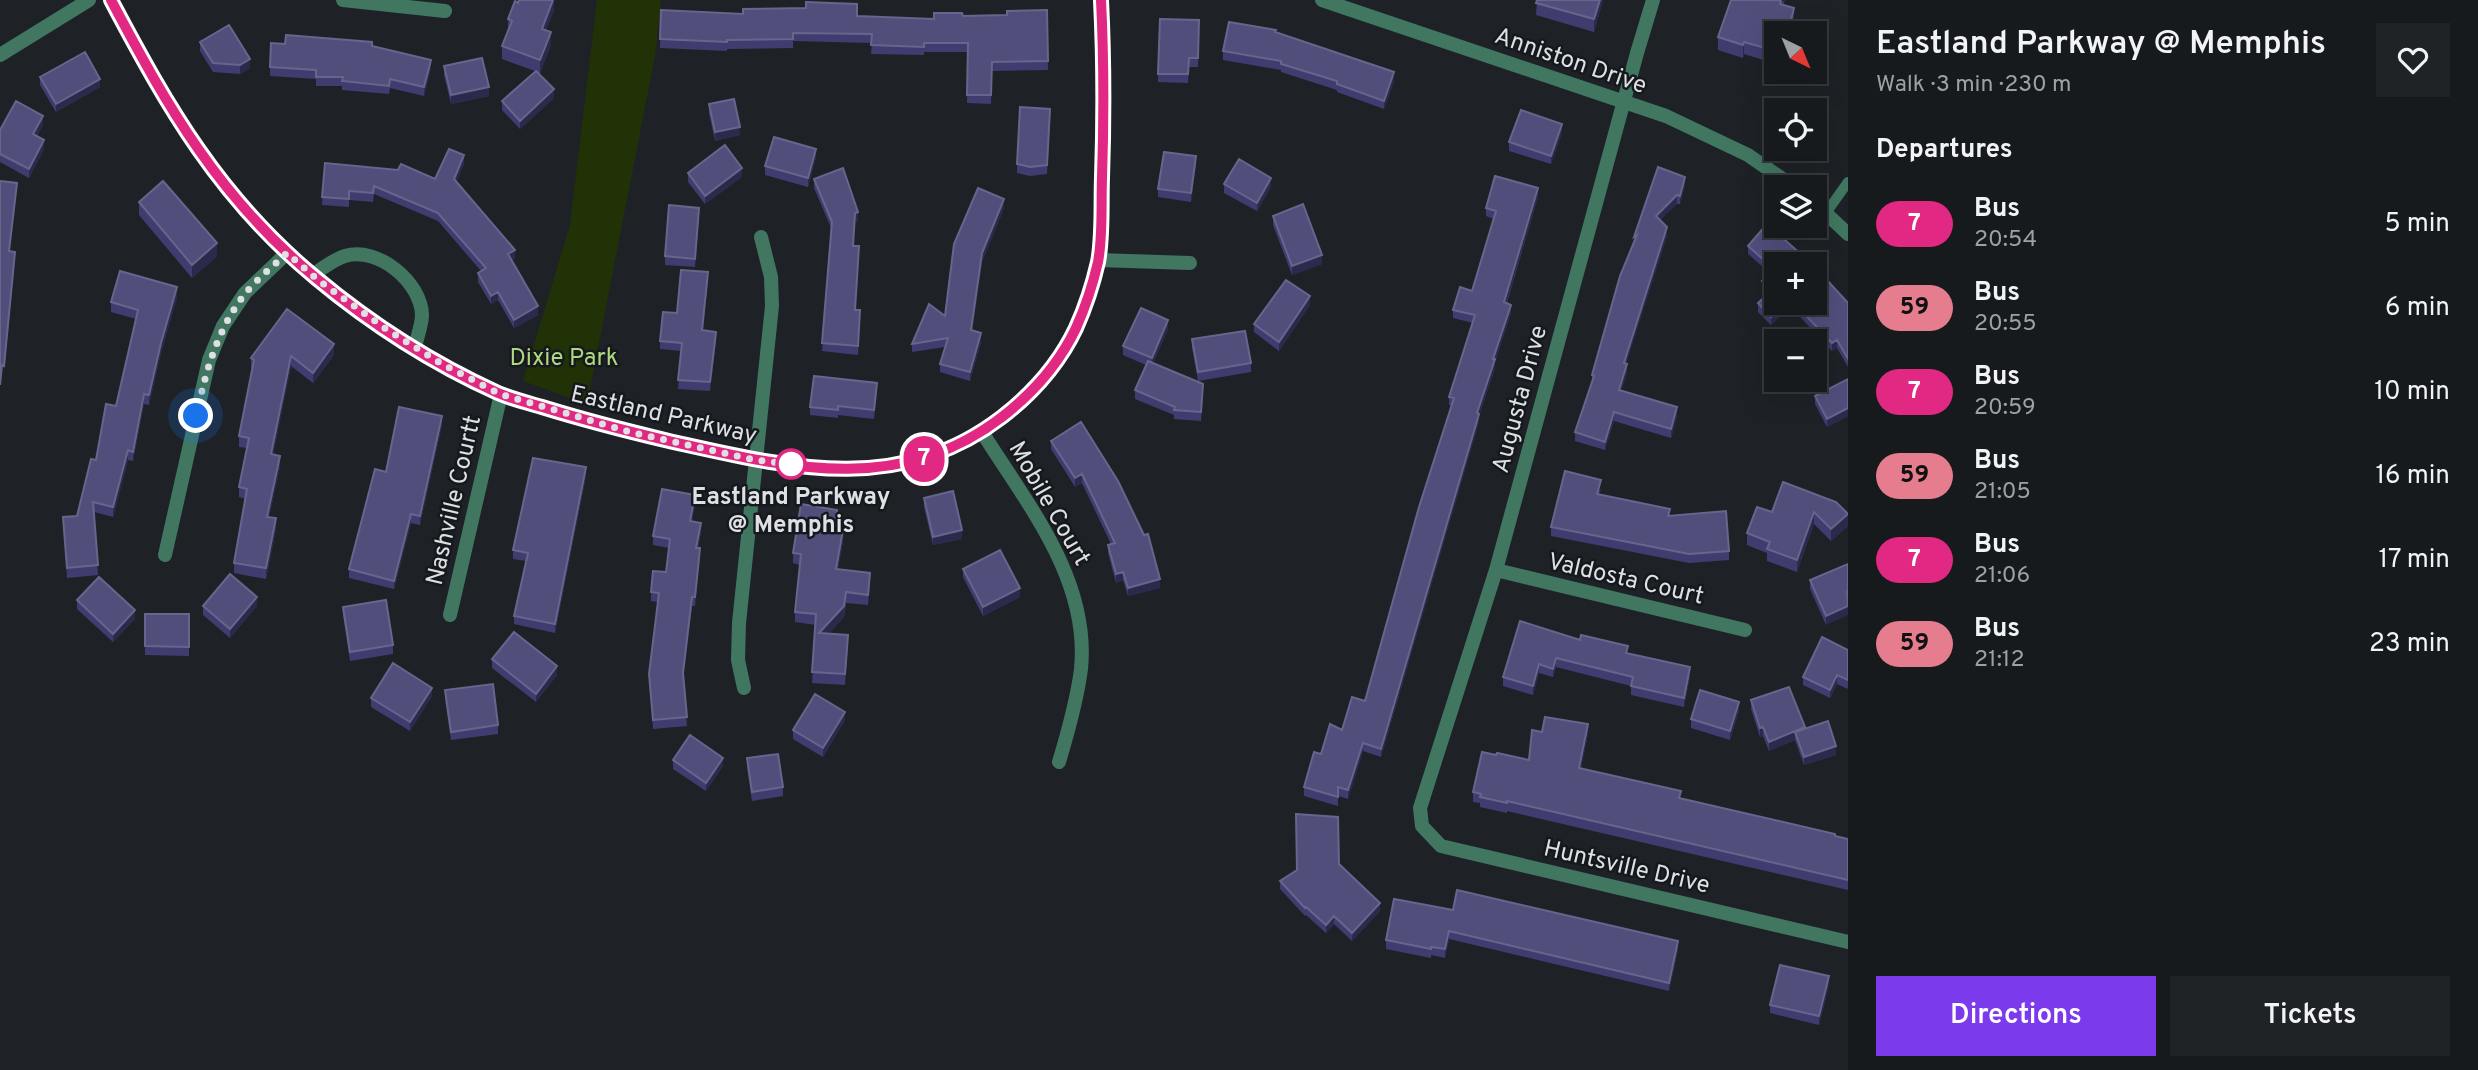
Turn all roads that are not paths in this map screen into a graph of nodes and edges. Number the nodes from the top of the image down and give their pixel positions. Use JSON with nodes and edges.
{"nodes":[{"id":1,"x":89,"y":0,"type":"edge"},
{"id":2,"x":111,"y":0,"type":"edge"},
{"id":3,"x":343,"y":0,"type":"edge"},
{"id":4,"x":1101,"y":0,"type":"edge"},
{"id":5,"x":1322,"y":0,"type":"edge"},
{"id":6,"x":1653,"y":0,"type":"edge"},
{"id":7,"x":445,"y":11,"type":"dead end"},
{"id":8,"x":0,"y":55,"type":"edge"},
{"id":9,"x":1623,"y":101,"type":"junction"},
{"id":10,"x":1777,"y":175,"type":"edge"},
{"id":11,"x":1848,"y":182,"type":"edge"},
{"id":12,"x":1827,"y":202,"type":"edge"},
{"id":13,"x":1827,"y":214,"type":"edge"},
{"id":14,"x":1848,"y":234,"type":"edge"},
{"id":15,"x":761,"y":237,"type":"dead end"},
{"id":16,"x":287,"y":253,"type":"junction"},
{"id":17,"x":1098,"y":260,"type":"junction"},
{"id":18,"x":1190,"y":263,"type":"dead end"},
{"id":19,"x":312,"y":275,"type":"junction"},
{"id":20,"x":415,"y":347,"type":"junction"},
{"id":21,"x":500,"y":394,"type":"junction"},
{"id":22,"x":982,"y":432,"type":"junction"},
{"id":23,"x":755,"y":460,"type":"junction"},
{"id":24,"x":165,"y":555,"type":"dead end"},
{"id":25,"x":1496,"y":570,"type":"junction"},
{"id":26,"x":450,"y":615,"type":"dead end"},
{"id":27,"x":1745,"y":630,"type":"dead end"},
{"id":28,"x":744,"y":688,"type":"dead end"},
{"id":29,"x":1059,"y":762,"type":"dead end"},
{"id":30,"x":1420,"y":808,"type":"joint"},
{"id":31,"x":1848,"y":942,"type":"edge"}],
"edges":[{"from":1,"to":8,"type":"street"},
{"from":2,"to":16,"type":"street","name":"Eastland Parkway"},
{"from":3,"to":7,"type":"street"},
{"from":4,"to":17,"type":"street","name":"Eastland Parkway"},
{"from":5,"to":9,"type":"street","name":"Anniston Drive"},
{"from":6,"to":9,"type":"street","name":"Augusta Drive"},
{"from":9,"to":10,"type":"street","name":"Anniston Drive"},
{"from":9,"to":25,"type":"street","name":"Augusta Drive"},
{"from":11,"to":12,"type":"lane"},
{"from":13,"to":14,"type":"street"},
{"from":15,"to":23,"type":"street"},
{"from":16,"to":19,"type":"street","name":"Eastland Parkway"},
{"from":16,"to":24,"type":"street"},
{"from":17,"to":18,"type":"street"},
{"from":17,"to":22,"type":"street","name":"Eastland Parkway"},
{"from":19,"to":20,"type":"street","name":"Eastland Parkway"},
{"from":19,"to":20,"type":"street"},
{"from":20,"to":21,"type":"street","name":"Eastland Parkway"},
{"from":21,"to":23,"type":"street","name":"Eastland Parkway"},
{"from":21,"to":26,"type":"street","name":"Nashville Courtt"},
{"from":22,"to":23,"type":"street","name":"Eastland Parkway"},
{"from":22,"to":29,"type":"street","name":"Mobile Court"},
{"from":23,"to":28,"type":"street"},
{"from":25,"to":27,"type":"street","name":"Valdosta Court"},
{"from":25,"to":30,"type":"street","name":"Augusta Drive"},
{"from":30,"to":31,"type":"street","name":"Huntsville Drive"}]}
